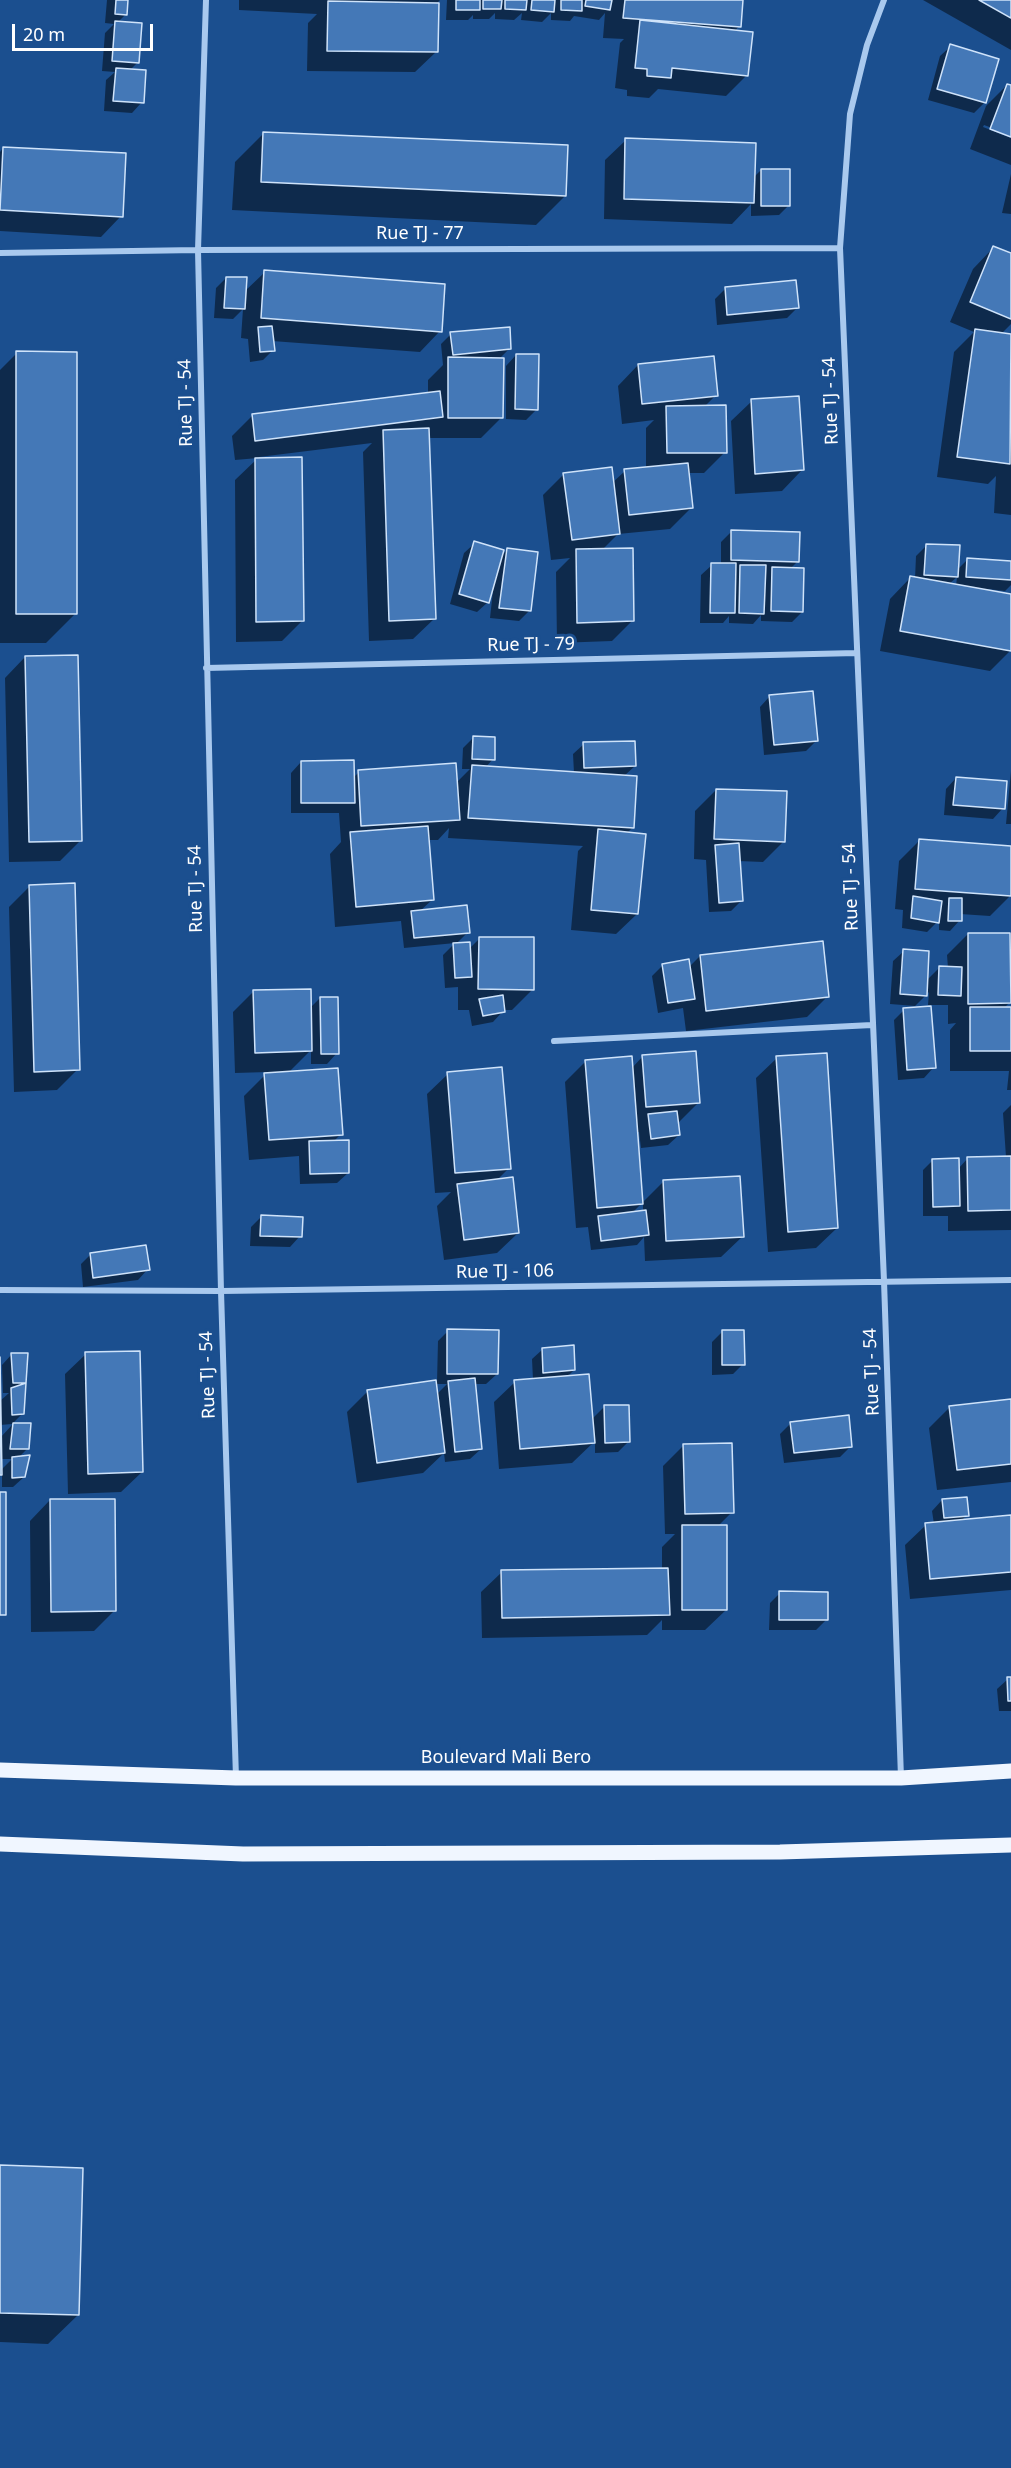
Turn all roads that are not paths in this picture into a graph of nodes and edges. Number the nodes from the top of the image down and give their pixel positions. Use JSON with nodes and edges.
{"nodes":[{"id":1,"x":206,"y":0,"type":"edge"},
{"id":2,"x":884,"y":0,"type":"edge"},
{"id":3,"x":840,"y":248,"type":"junction"},
{"id":4,"x":198,"y":250,"type":"junction"},
{"id":5,"x":0,"y":253,"type":"edge"},
{"id":6,"x":857,"y":653,"type":"junction"},
{"id":7,"x":206,"y":668,"type":"junction"},
{"id":8,"x":872,"y":1024,"type":"junction"},
{"id":9,"x":554,"y":1041,"type":"dead end"},
{"id":10,"x":1011,"y":1280,"type":"edge"},
{"id":11,"x":884,"y":1281,"type":"junction"},
{"id":12,"x":0,"y":1290,"type":"edge"},
{"id":13,"x":221,"y":1291,"type":"junction"},
{"id":14,"x":0,"y":1770,"type":"edge"},
{"id":15,"x":1011,"y":1771,"type":"edge"},
{"id":16,"x":236,"y":1778,"type":"junction"},
{"id":17,"x":901,"y":1778,"type":"junction"},
{"id":18,"x":0,"y":1844,"type":"edge"},
{"id":19,"x":1011,"y":1845,"type":"edge"}],
"edges":[{"from":1,"to":4,"type":"street","name":"Rue TJ - 54"},
{"from":2,"to":3,"type":"street","name":"Rue TJ - 54"},
{"from":3,"to":4,"type":"street","name":"Rue TJ - 77"},
{"from":3,"to":6,"type":"street","name":"Rue TJ - 54"},
{"from":4,"to":5,"type":"street","name":"Rue TJ - 77"},
{"from":4,"to":7,"type":"street","name":"Rue TJ - 54"},
{"from":6,"to":7,"type":"street","name":"Rue TJ - 79"},
{"from":6,"to":8,"type":"street","name":"Rue TJ - 54"},
{"from":7,"to":13,"type":"street","name":"Rue TJ - 54"},
{"from":8,"to":9,"type":"street"},
{"from":8,"to":11,"type":"street","name":"Rue TJ - 54"},
{"from":10,"to":11,"type":"street","name":"Rue TJ - 106"},
{"from":11,"to":13,"type":"street","name":"Rue TJ - 106"},
{"from":11,"to":17,"type":"street","name":"Rue TJ - 54"},
{"from":12,"to":13,"type":"street","name":"Rue TJ - 106"},
{"from":13,"to":16,"type":"street","name":"Rue TJ - 54"},
{"from":14,"to":16,"type":"main road","name":"Boulevard Mali Bero"},
{"from":15,"to":17,"type":"main road","name":"Boulevard Mali Bero"},
{"from":16,"to":17,"type":"main road","name":"Boulevard Mali Bero"},
{"from":18,"to":19,"type":"main road"}]}
